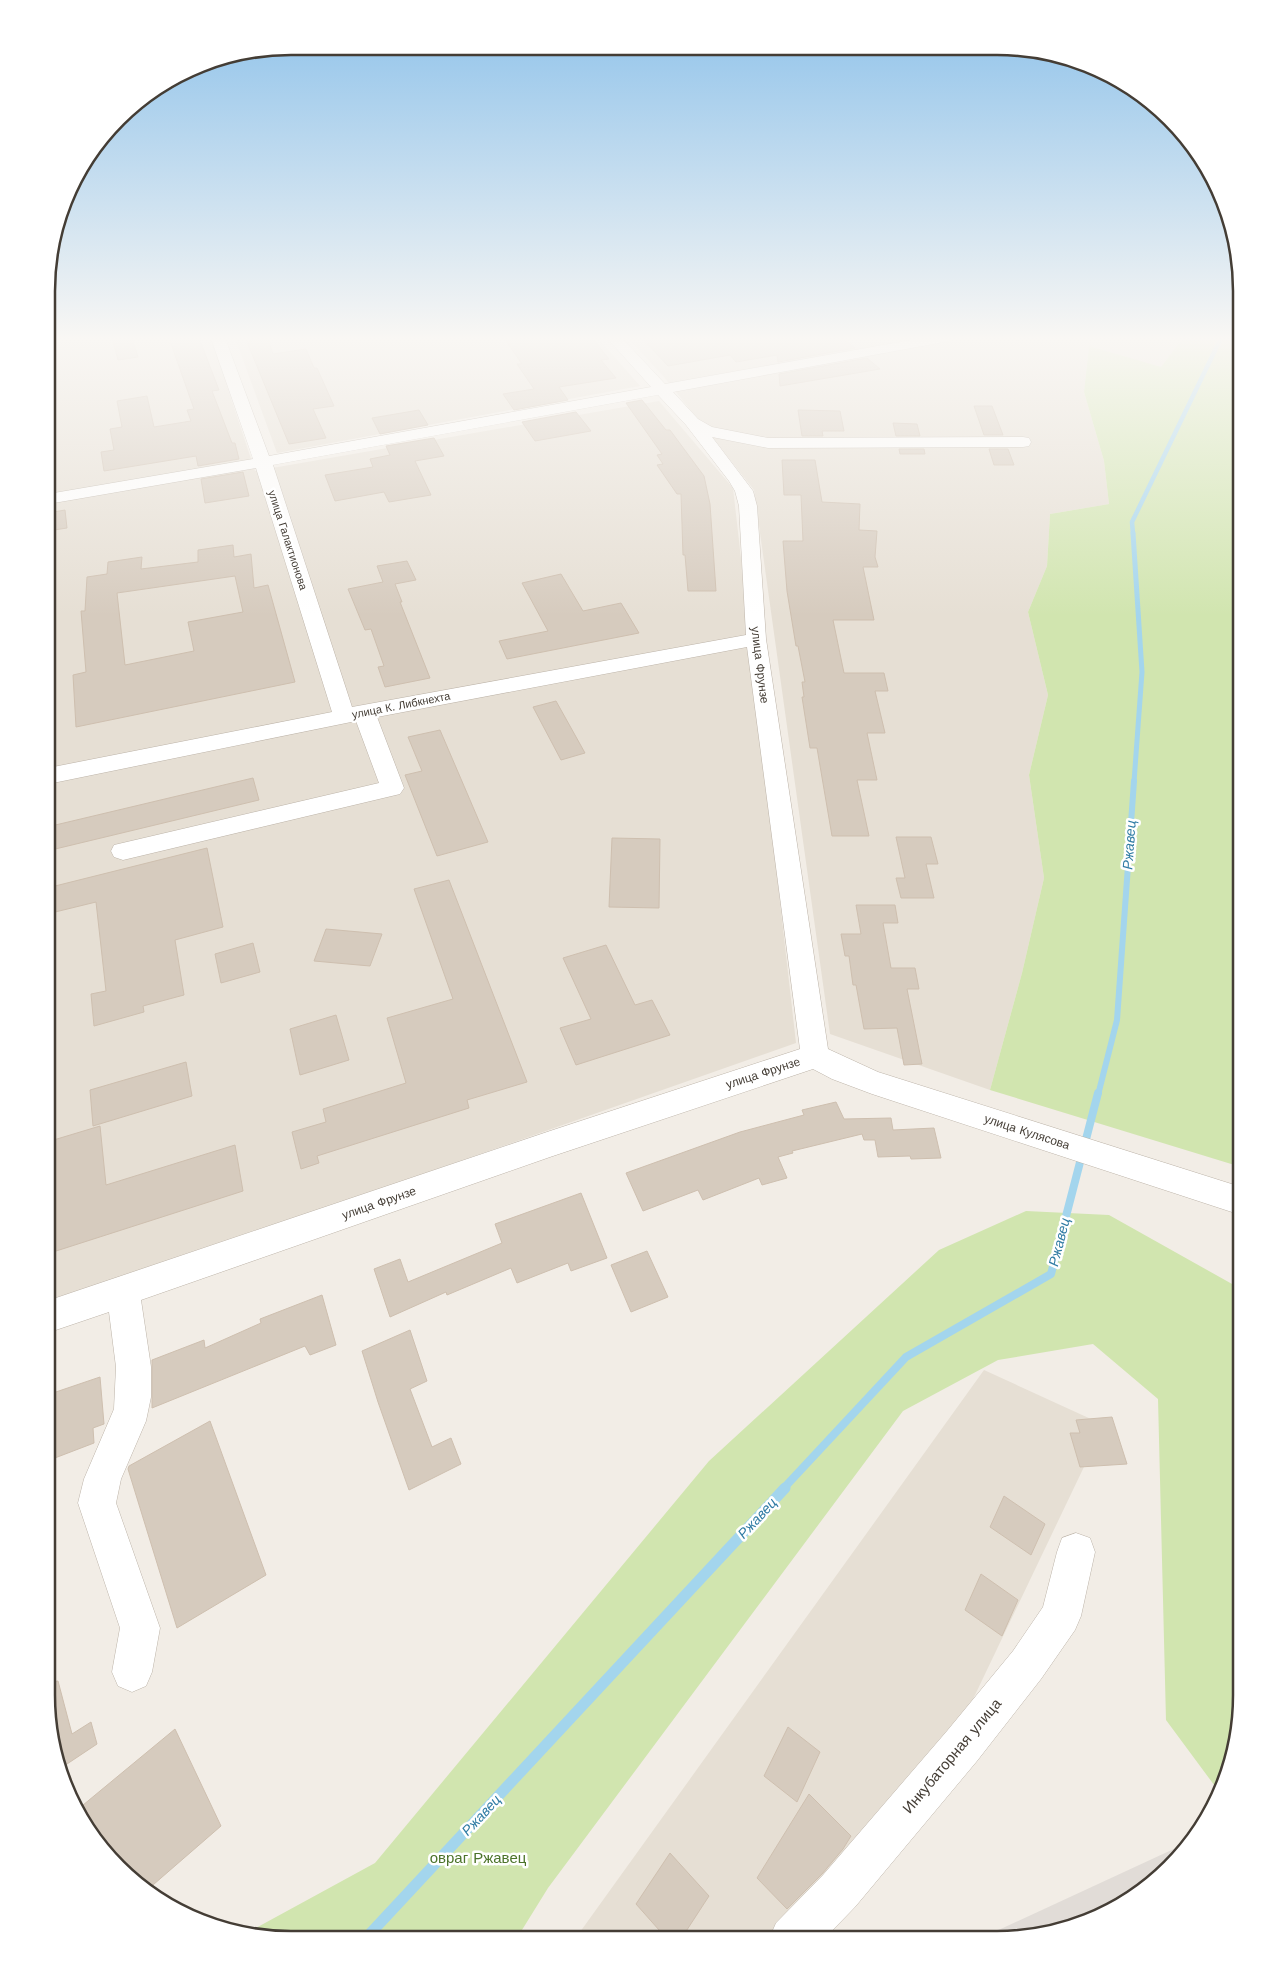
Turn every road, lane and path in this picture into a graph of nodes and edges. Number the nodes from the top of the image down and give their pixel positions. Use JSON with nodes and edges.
{"nodes":[{"id":1,"x":252,"y":431,"type":"edge"},
{"id":2,"x":432,"y":431,"type":"edge"},
{"id":3,"x":698,"y":431,"type":"edge"},
{"id":4,"x":706,"y":431,"type":"edge"},
{"id":5,"x":1023,"y":442,"type":"dead end"},
{"id":6,"x":263,"y":462,"type":"junction"},
{"id":7,"x":55,"y":498,"type":"edge"},
{"id":8,"x":756,"y":639,"type":"junction"},
{"id":9,"x":354,"y":714,"type":"junction"},
{"id":10,"x":55,"y":775,"type":"edge"},
{"id":11,"x":123,"y":851,"type":"dead end"},
{"id":12,"x":815,"y":1056,"type":"junction"},
{"id":13,"x":1233,"y":1198,"type":"edge"},
{"id":14,"x":123,"y":1291,"type":"junction"},
{"id":15,"x":55,"y":1314,"type":"edge"},
{"id":16,"x":1076,"y":1552,"type":"dead end"},
{"id":17,"x":132,"y":1672,"type":"dead end"},
{"id":18,"x":800,"y":1931,"type":"edge"}],
"edges":[{"from":1,"to":6,"type":"street","name":"улица Галактионова"},
{"from":2,"to":6,"type":"street"},
{"from":3,"to":8,"type":"street","name":"улица Фрунзе"},
{"from":4,"to":5,"type":"street"},
{"from":6,"to":7,"type":"street"},
{"from":6,"to":9,"type":"street","name":"улица Галактионова"},
{"from":8,"to":9,"type":"street","name":"улица К. Либкнехта"},
{"from":8,"to":12,"type":"street","name":"улица Фрунзе"},
{"from":9,"to":10,"type":"street","name":"улица К. Либкнехта"},
{"from":9,"to":11,"type":"street","name":"улица Галактионова"},
{"from":12,"to":13,"type":"street","name":"улица Кулясова"},
{"from":12,"to":14,"type":"street","name":"улица Фрунзе"},
{"from":14,"to":15,"type":"street","name":"улица Фрунзе"},
{"from":14,"to":17,"type":"street"},
{"from":16,"to":18,"type":"street","name":"Инкубаторная улица"}]}
